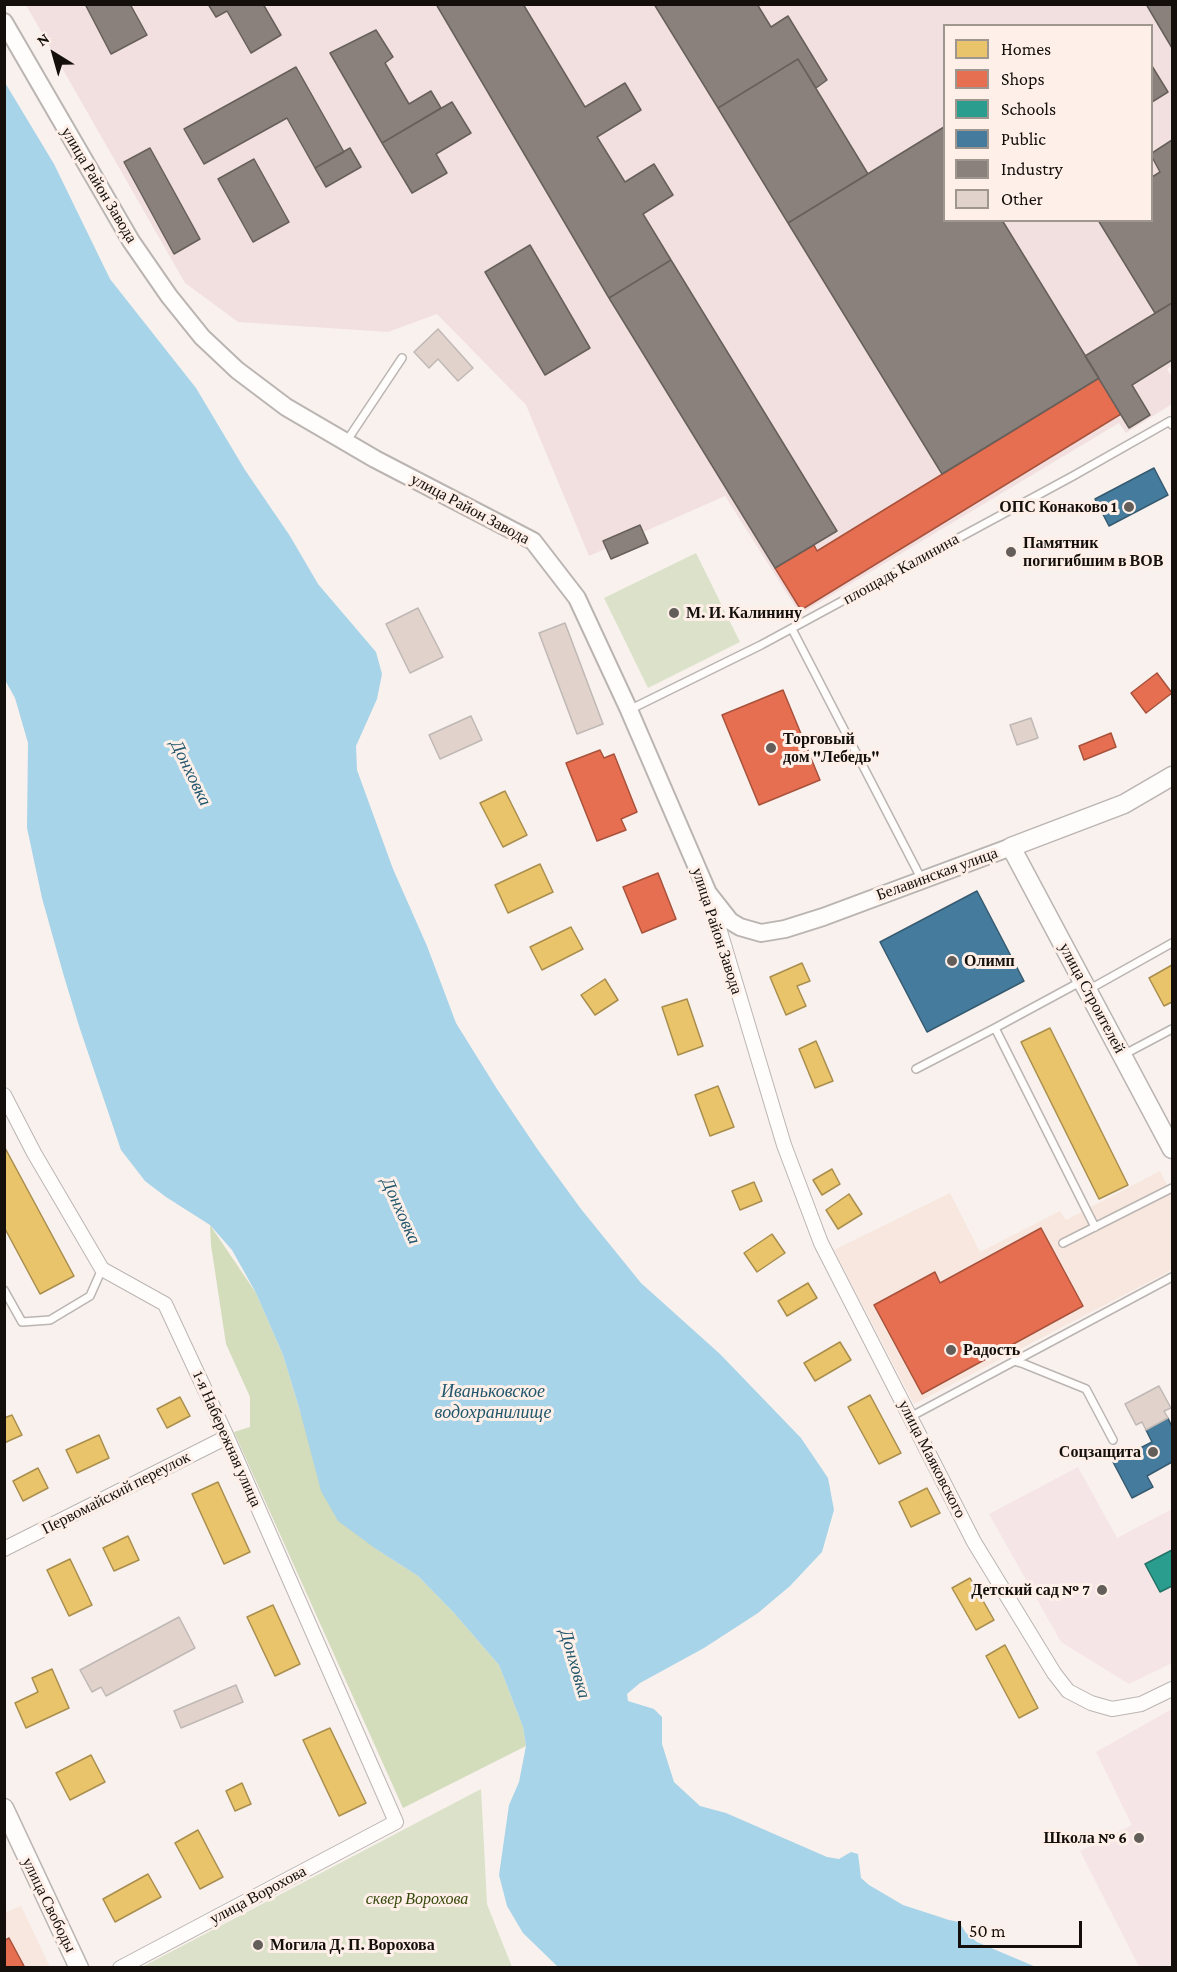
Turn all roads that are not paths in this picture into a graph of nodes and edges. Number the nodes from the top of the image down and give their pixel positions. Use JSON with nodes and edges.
{"nodes":[{"id":1,"x":4,"y":22,"type":"edge"},
{"id":2,"x":402,"y":358,"type":"dead end"},
{"id":3,"x":1171,"y":423,"type":"edge"},
{"id":4,"x":346,"y":442,"type":"junction"},
{"id":5,"x":792,"y":629,"type":"junction"},
{"id":6,"x":629,"y":710,"type":"junction"},
{"id":7,"x":1173,"y":776,"type":"edge"},
{"id":8,"x":1011,"y":847,"type":"junction"},
{"id":9,"x":922,"y":880,"type":"junction"},
{"id":10,"x":708,"y":893,"type":"junction"},
{"id":11,"x":1173,"y":943,"type":"edge"},
{"id":12,"x":1086,"y":986,"type":"junction"},
{"id":13,"x":995,"y":1028,"type":"junction"},
{"id":14,"x":1173,"y":1029,"type":"edge"},
{"id":15,"x":1123,"y":1055,"type":"junction"},
{"id":16,"x":916,"y":1069,"type":"dead end"},
{"id":17,"x":4,"y":1095,"type":"edge"},
{"id":18,"x":784,"y":1145,"type":"joint"},
{"id":19,"x":1173,"y":1149,"type":"edge"},
{"id":20,"x":1173,"y":1188,"type":"edge"},
{"id":21,"x":1095,"y":1227,"type":"junction"},
{"id":22,"x":1063,"y":1243,"type":"dead end"},
{"id":23,"x":102,"y":1269,"type":"junction"},
{"id":24,"x":1173,"y":1277,"type":"edge"},
{"id":25,"x":4,"y":1290,"type":"edge"},
{"id":26,"x":1014,"y":1361,"type":"junction"},
{"id":27,"x":910,"y":1417,"type":"junction"},
{"id":28,"x":227,"y":1437,"type":"junction"},
{"id":29,"x":1113,"y":1440,"type":"dead end"},
{"id":30,"x":4,"y":1549,"type":"edge"},
{"id":31,"x":1173,"y":1689,"type":"edge"},
{"id":32,"x":4,"y":1808,"type":"edge"},
{"id":33,"x":396,"y":1822,"type":"joint"},
{"id":34,"x":79,"y":1968,"type":"edge"},
{"id":35,"x":120,"y":1968,"type":"edge"}],
"edges":[{"from":1,"to":4,"type":"street","name":"улица Район Завода"},
{"from":2,"to":4,"type":"lane"},
{"from":3,"to":5,"type":"lane","name":"площадь Калинина"},
{"from":4,"to":6,"type":"street","name":"улица Район Завода"},
{"from":5,"to":6,"type":"lane","name":"площадь Калинина"},
{"from":5,"to":9,"type":"lane"},
{"from":6,"to":10,"type":"street","name":"улица Район Завода"},
{"from":7,"to":8,"type":"main road","name":"Белавинская улица"},
{"from":8,"to":9,"type":"street","name":"Белавинская улица"},
{"from":8,"to":12,"type":"main road","name":"улица Строителей"},
{"from":9,"to":10,"type":"street","name":"Белавинская улица"},
{"from":10,"to":18,"type":"street","name":"улица Район Завода"},
{"from":11,"to":12,"type":"lane"},
{"from":12,"to":13,"type":"lane"},
{"from":12,"to":15,"type":"main road","name":"улица Строителей"},
{"from":13,"to":16,"type":"lane"},
{"from":13,"to":21,"type":"lane"},
{"from":14,"to":15,"type":"lane"},
{"from":15,"to":19,"type":"main road","name":"улица Строителей"},
{"from":17,"to":23,"type":"street"},
{"from":18,"to":27,"type":"street","name":"улица Маяковского"},
{"from":20,"to":21,"type":"lane"},
{"from":21,"to":22,"type":"lane"},
{"from":23,"to":25,"type":"lane"},
{"from":23,"to":28,"type":"street","name":"1-я Набережная улица"},
{"from":24,"to":26,"type":"lane"},
{"from":26,"to":27,"type":"lane"},
{"from":26,"to":29,"type":"lane"},
{"from":27,"to":31,"type":"street","name":"улица Маяковского"},
{"from":28,"to":30,"type":"street","name":"Первомайский переулок"},
{"from":28,"to":33,"type":"street","name":"1-я Набережная улица"},
{"from":32,"to":34,"type":"main road","name":"улица Свободы"},
{"from":33,"to":35,"type":"street","name":"улица Ворохова"}]}
